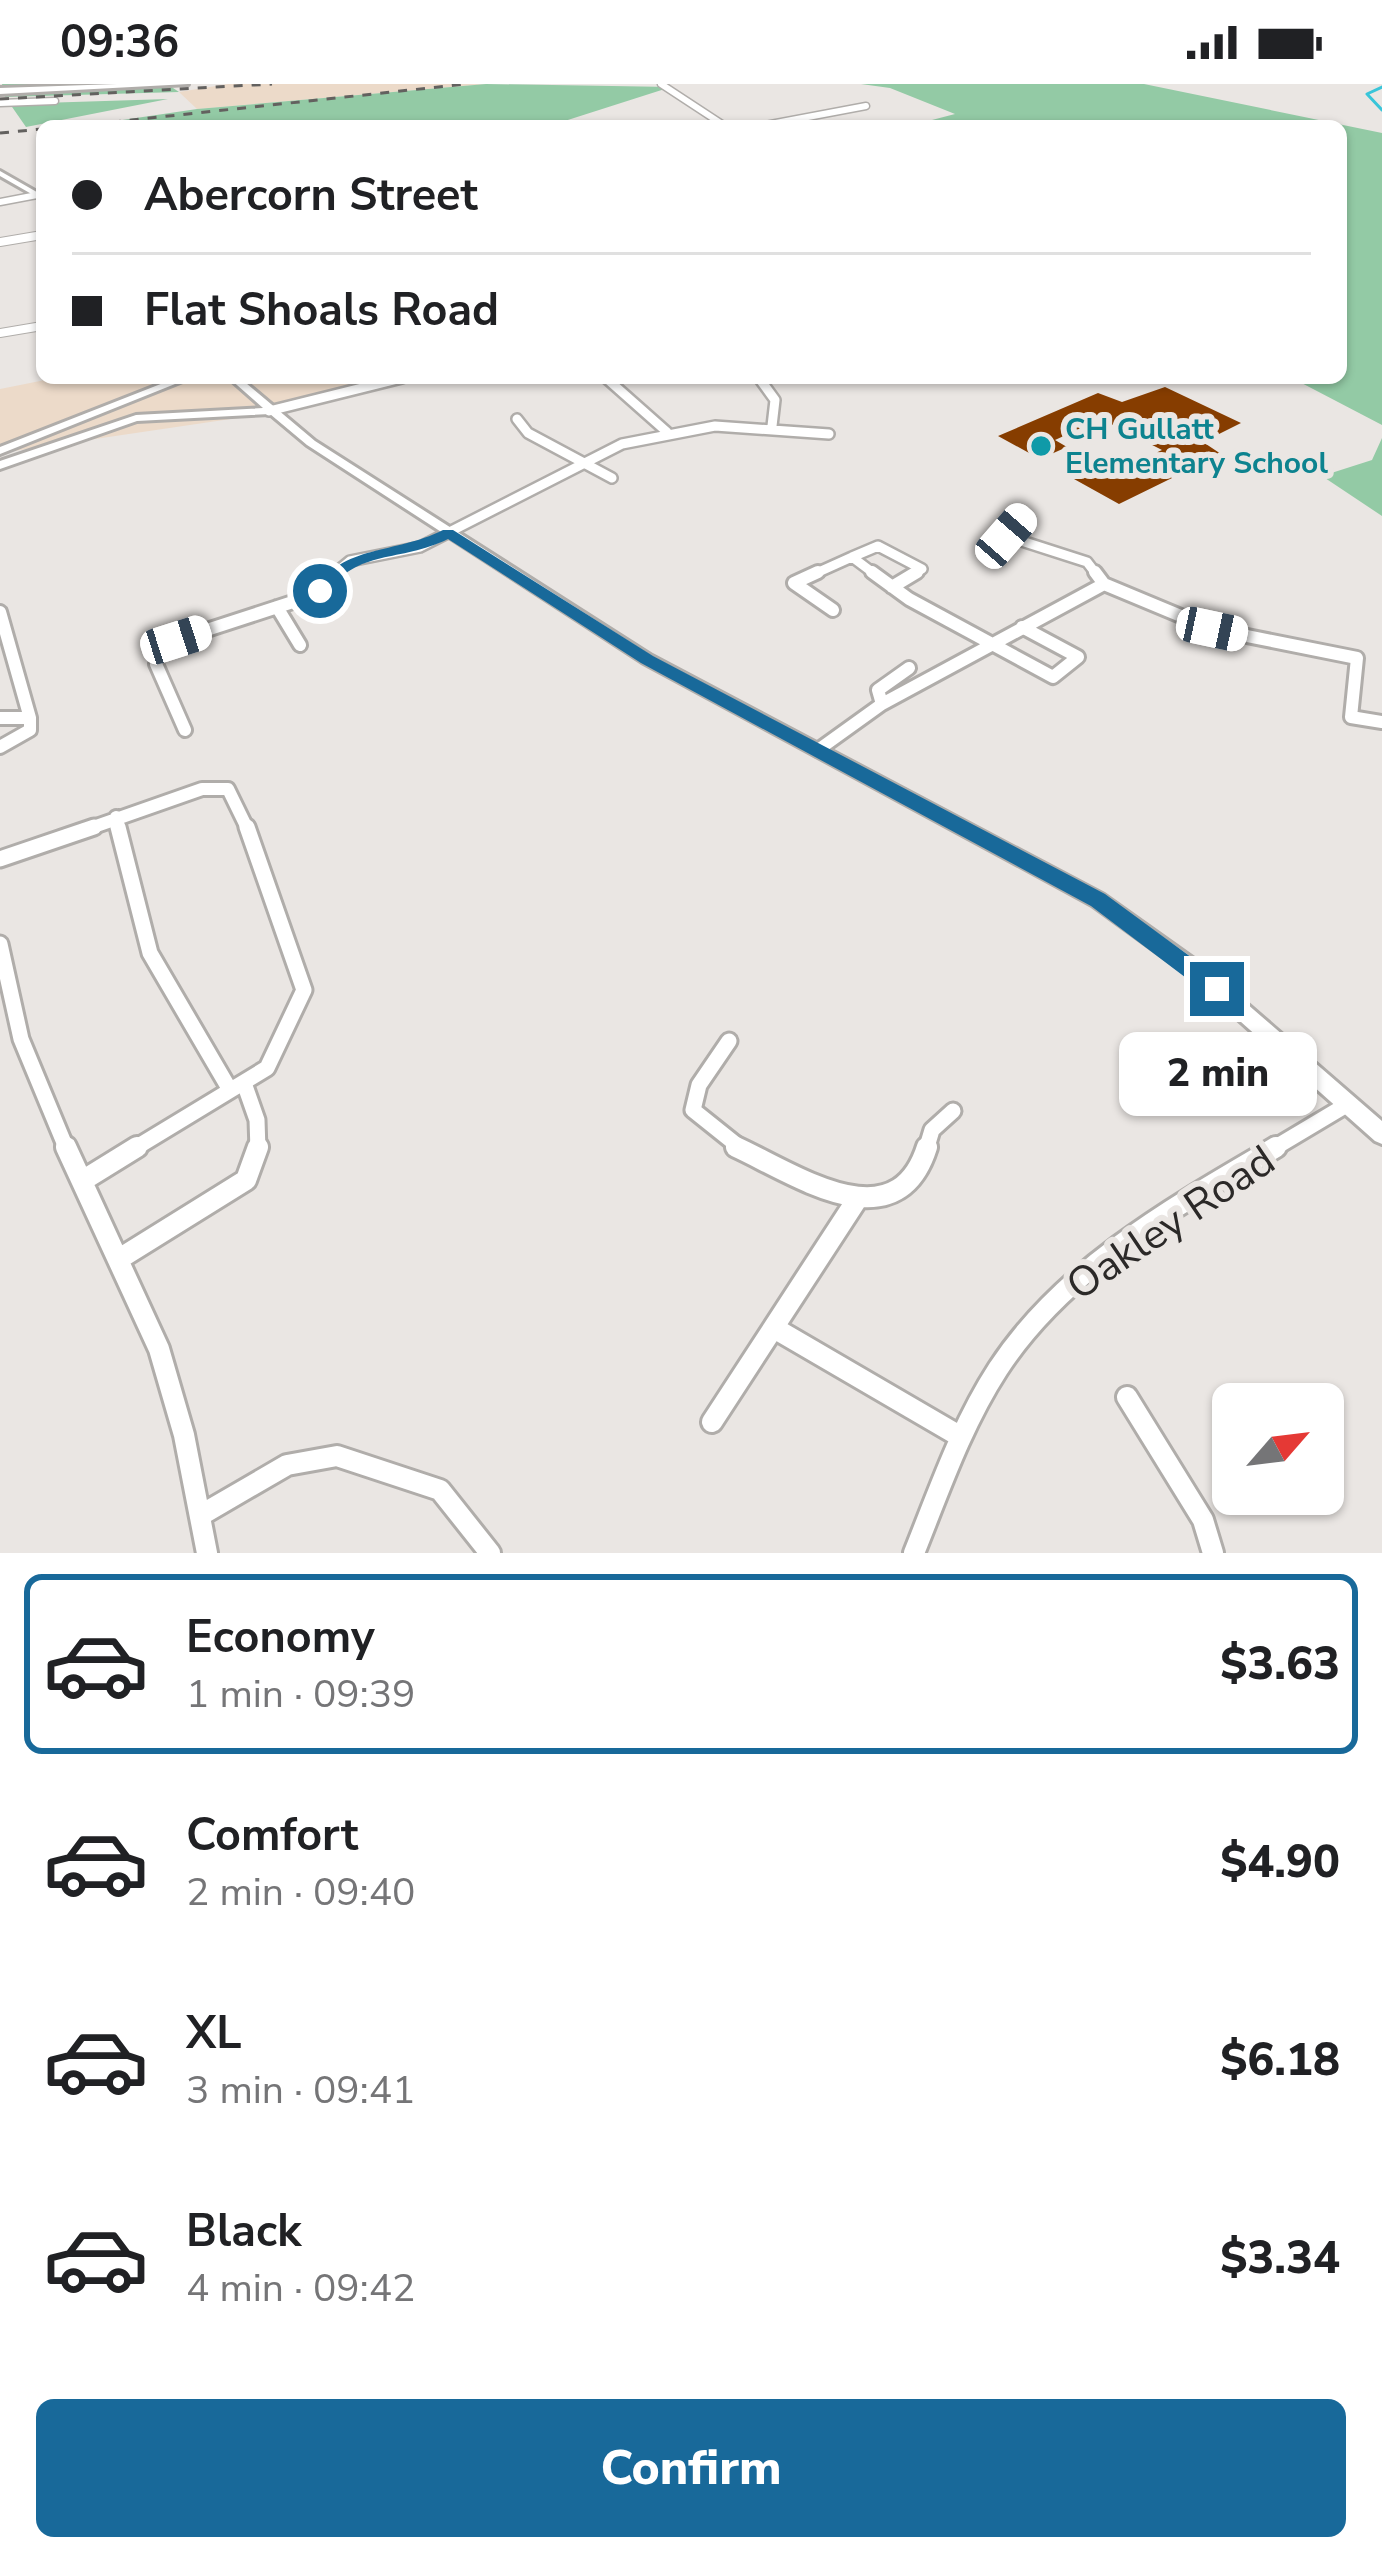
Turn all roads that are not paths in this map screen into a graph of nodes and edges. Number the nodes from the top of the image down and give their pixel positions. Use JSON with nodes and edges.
{"nodes":[{"id":1,"x":184,"y":84,"type":"edge"},
{"id":2,"x":661,"y":84,"type":"edge"},
{"id":3,"x":167,"y":85,"type":"edge"},
{"id":4,"x":5,"y":89,"type":"edge"},
{"id":5,"x":56,"y":101,"type":"dead end"},
{"id":6,"x":0,"y":103,"type":"edge"},
{"id":7,"x":866,"y":106,"type":"dead end"},
{"id":8,"x":716,"y":120,"type":"edge"},
{"id":9,"x":792,"y":120,"type":"edge"},
{"id":10,"x":0,"y":173,"type":"edge"},
{"id":11,"x":36,"y":195,"type":"edge"},
{"id":12,"x":36,"y":197,"type":"edge"},
{"id":13,"x":0,"y":202,"type":"edge"},
{"id":14,"x":36,"y":236,"type":"edge"},
{"id":15,"x":0,"y":242,"type":"edge"},
{"id":16,"x":36,"y":326,"type":"edge"},
{"id":17,"x":0,"y":330,"type":"edge"},
{"id":18,"x":170,"y":384,"type":"edge"},
{"id":19,"x":240,"y":384,"type":"edge"},
{"id":20,"x":378,"y":384,"type":"edge"},
{"id":21,"x":613,"y":384,"type":"edge"},
{"id":22,"x":763,"y":384,"type":"edge"},
{"id":23,"x":256,"y":400,"type":"junction"},
{"id":24,"x":269,"y":411,"type":"junction"},
{"id":25,"x":210,"y":416,"type":"junction"},
{"id":26,"x":517,"y":419,"type":"dead end"},
{"id":27,"x":772,"y":426,"type":"junction"},
{"id":28,"x":667,"y":432,"type":"junction"},
{"id":29,"x":829,"y":434,"type":"dead end"},
{"id":30,"x":0,"y":451,"type":"edge"},
{"id":31,"x":581,"y":461,"type":"junction"},
{"id":32,"x":0,"y":465,"type":"edge"},
{"id":33,"x":612,"y":478,"type":"dead end"},
{"id":34,"x":1023,"y":518,"type":"dead end"},
{"id":35,"x":448,"y":533,"type":"junction"},
{"id":36,"x":852,"y":556,"type":"junction"},
{"id":37,"x":1105,"y":584,"type":"junction"},
{"id":38,"x":892,"y":587,"type":"junction"},
{"id":39,"x":277,"y":607,"type":"junction"},
{"id":40,"x":833,"y":610,"type":"dead end"},
{"id":41,"x":0,"y":612,"type":"edge"},
{"id":42,"x":1022,"y":627,"type":"junction"},
{"id":43,"x":992,"y":644,"type":"junction"},
{"id":44,"x":300,"y":645,"type":"dead end"},
{"id":45,"x":909,"y":668,"type":"dead end"},
{"id":46,"x":882,"y":704,"type":"junction"},
{"id":47,"x":0,"y":718,"type":"edge"},
{"id":48,"x":30,"y":718,"type":"junction"},
{"id":49,"x":1382,"y":722,"type":"edge"},
{"id":50,"x":185,"y":730,"type":"dead end"},
{"id":51,"x":0,"y":747,"type":"edge"},
{"id":52,"x":818,"y":750,"type":"junction"},
{"id":53,"x":116,"y":817,"type":"junction"},
{"id":54,"x":0,"y":859,"type":"edge"},
{"id":55,"x":0,"y":944,"type":"edge"},
{"id":56,"x":0,"y":954,"type":"edge"},
{"id":57,"x":729,"y":1041,"type":"dead end"},
{"id":58,"x":237,"y":1086,"type":"junction"},
{"id":59,"x":1348,"y":1104,"type":"junction"},
{"id":60,"x":953,"y":1112,"type":"dead end"},
{"id":61,"x":1382,"y":1134,"type":"edge"},
{"id":62,"x":82,"y":1181,"type":"junction"},
{"id":63,"x":856,"y":1201,"type":"junction"},
{"id":64,"x":118,"y":1259,"type":"junction"},
{"id":65,"x":774,"y":1328,"type":"junction"},
{"id":66,"x":1127,"y":1397,"type":"dead end"},
{"id":67,"x":712,"y":1422,"type":"dead end"},
{"id":68,"x":962,"y":1437,"type":"junction"},
{"id":69,"x":201,"y":1515,"type":"junction"},
{"id":70,"x":207,"y":1553,"type":"edge"},
{"id":71,"x":490,"y":1553,"type":"edge"},
{"id":72,"x":914,"y":1553,"type":"edge"},
{"id":73,"x":1213,"y":1553,"type":"edge"}],
"edges":[{"from":1,"to":3,"type":"main road"},
{"from":2,"to":8,"type":"street"},
{"from":3,"to":4,"type":"main road"},
{"from":5,"to":6,"type":"street"},
{"from":7,"to":9,"type":"street"},
{"from":10,"to":11,"type":"street"},
{"from":12,"to":13,"type":"street"},
{"from":14,"to":15,"type":"street"},
{"from":16,"to":17,"type":"street"},
{"from":18,"to":30,"type":"street"},
{"from":19,"to":23,"type":"street"},
{"from":20,"to":24,"type":"street"},
{"from":21,"to":28,"type":"street"},
{"from":22,"to":27,"type":"street"},
{"from":23,"to":24,"type":"street"},
{"from":23,"to":25,"type":"street"},
{"from":24,"to":25,"type":"street"},
{"from":24,"to":35,"type":"street"},
{"from":25,"to":32,"type":"street"},
{"from":26,"to":31,"type":"street"},
{"from":27,"to":28,"type":"street"},
{"from":27,"to":29,"type":"street"},
{"from":28,"to":31,"type":"street"},
{"from":31,"to":33,"type":"street"},
{"from":31,"to":35,"type":"street"},
{"from":34,"to":37,"type":"street"},
{"from":35,"to":39,"type":"street"},
{"from":35,"to":52,"type":"street"},
{"from":36,"to":38,"type":"street"},
{"from":36,"to":38,"type":"street"},
{"from":36,"to":40,"type":"street"},
{"from":37,"to":42,"type":"street"},
{"from":37,"to":49,"type":"street"},
{"from":38,"to":43,"type":"street"},
{"from":39,"to":44,"type":"street"},
{"from":39,"to":50,"type":"street"},
{"from":41,"to":48,"type":"street"},
{"from":42,"to":43,"type":"street"},
{"from":42,"to":43,"type":"street"},
{"from":43,"to":46,"type":"street"},
{"from":45,"to":46,"type":"street"},
{"from":46,"to":52,"type":"street"},
{"from":47,"to":48,"type":"street"},
{"from":48,"to":51,"type":"street"},
{"from":52,"to":59,"type":"street"},
{"from":53,"to":54,"type":"street"},
{"from":53,"to":58,"type":"street"},
{"from":53,"to":58,"type":"street"},
{"from":55,"to":56,"type":"street"},
{"from":56,"to":62,"type":"street"},
{"from":57,"to":63,"type":"street"},
{"from":58,"to":62,"type":"street"},
{"from":58,"to":64,"type":"street"},
{"from":59,"to":61,"type":"street"},
{"from":59,"to":68,"type":"street","name":"Oakley Road"},
{"from":60,"to":63,"type":"street"},
{"from":62,"to":64,"type":"street"},
{"from":63,"to":65,"type":"street"},
{"from":64,"to":69,"type":"street"},
{"from":65,"to":67,"type":"street"},
{"from":65,"to":68,"type":"street"},
{"from":66,"to":73,"type":"street"},
{"from":68,"to":72,"type":"street","name":"Oakley Road"},
{"from":69,"to":70,"type":"street"},
{"from":69,"to":71,"type":"street"}]}
